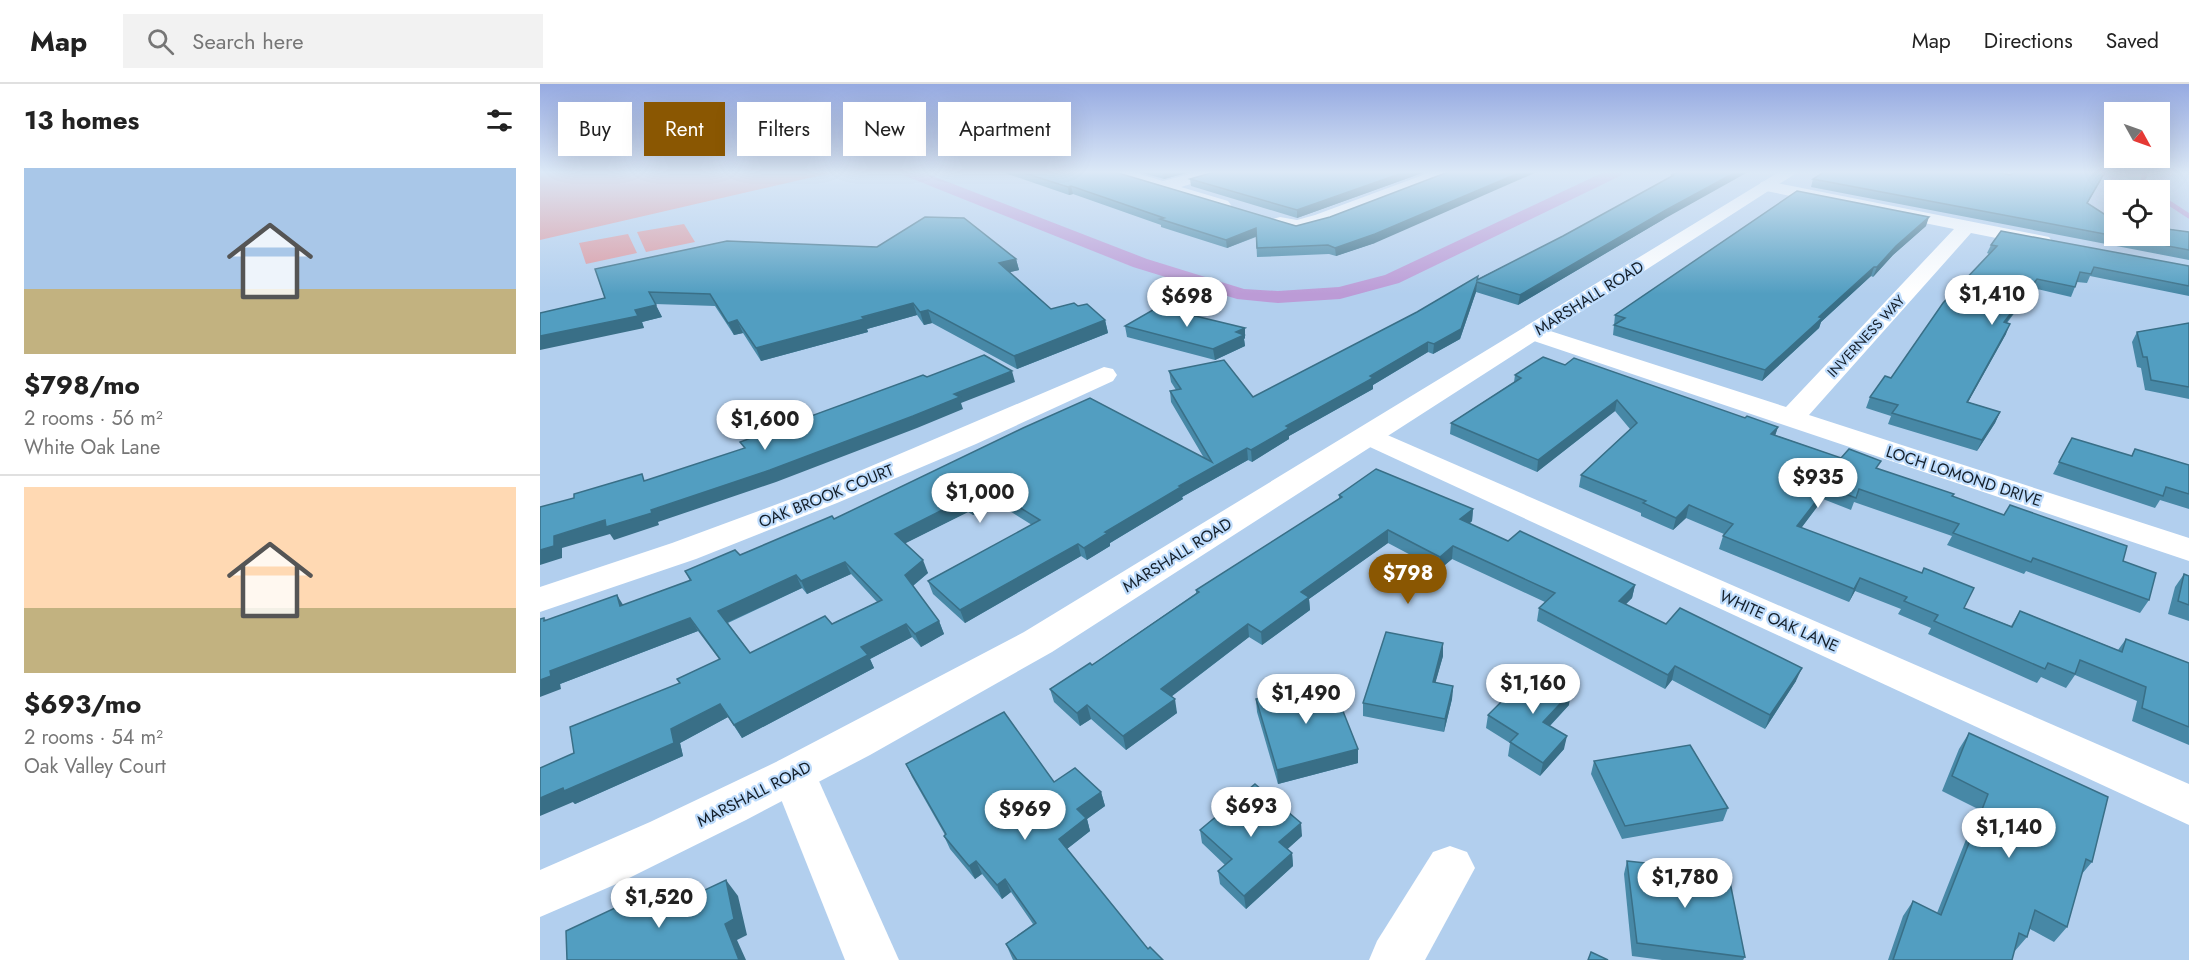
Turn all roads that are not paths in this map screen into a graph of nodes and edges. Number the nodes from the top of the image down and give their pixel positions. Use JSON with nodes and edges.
{"nodes":[{"id":1,"x":1338,"y":213,"type":"edge"},
{"id":2,"x":1724,"y":213,"type":"edge"},
{"id":3,"x":1911,"y":213,"type":"edge"},
{"id":4,"x":1262,"y":217,"type":"edge"},
{"id":5,"x":1966,"y":227,"type":"junction"},
{"id":6,"x":2056,"y":244,"type":"edge"},
{"id":7,"x":1533,"y":333,"type":"junction"},
{"id":8,"x":1104,"y":375,"type":"dead end"},
{"id":9,"x":1791,"y":418,"type":"junction"},
{"id":10,"x":1369,"y":436,"type":"junction"},
{"id":11,"x":2189,"y":550,"type":"edge"},
{"id":12,"x":540,"y":600,"type":"edge"},
{"id":13,"x":794,"y":774,"type":"junction"},
{"id":14,"x":2189,"y":805,"type":"edge"},
{"id":15,"x":1450,"y":868,"type":"dead end"},
{"id":16,"x":540,"y":894,"type":"edge"},
{"id":17,"x":872,"y":960,"type":"edge"},
{"id":18,"x":1396,"y":960,"type":"edge"}],
"edges":[{"from":1,"to":4,"type":"street"},
{"from":2,"to":7,"type":"street","name":"MARSHALL ROAD"},
{"from":3,"to":5,"type":"street"},
{"from":5,"to":6,"type":"street"},
{"from":5,"to":9,"type":"street","name":"INVERNESS WAY"},
{"from":7,"to":9,"type":"street","name":"LOCH LOMOND DRIVE"},
{"from":7,"to":10,"type":"street","name":"MARSHALL ROAD"},
{"from":8,"to":12,"type":"street","name":"OAK BROOK COURT"},
{"from":9,"to":11,"type":"street","name":"LOCH LOMOND DRIVE"},
{"from":10,"to":13,"type":"street","name":"MARSHALL ROAD"},
{"from":10,"to":14,"type":"street","name":"WHITE OAK LANE"},
{"from":13,"to":16,"type":"street","name":"MARSHALL ROAD"},
{"from":13,"to":17,"type":"street"},
{"from":15,"to":18,"type":"street"}]}
